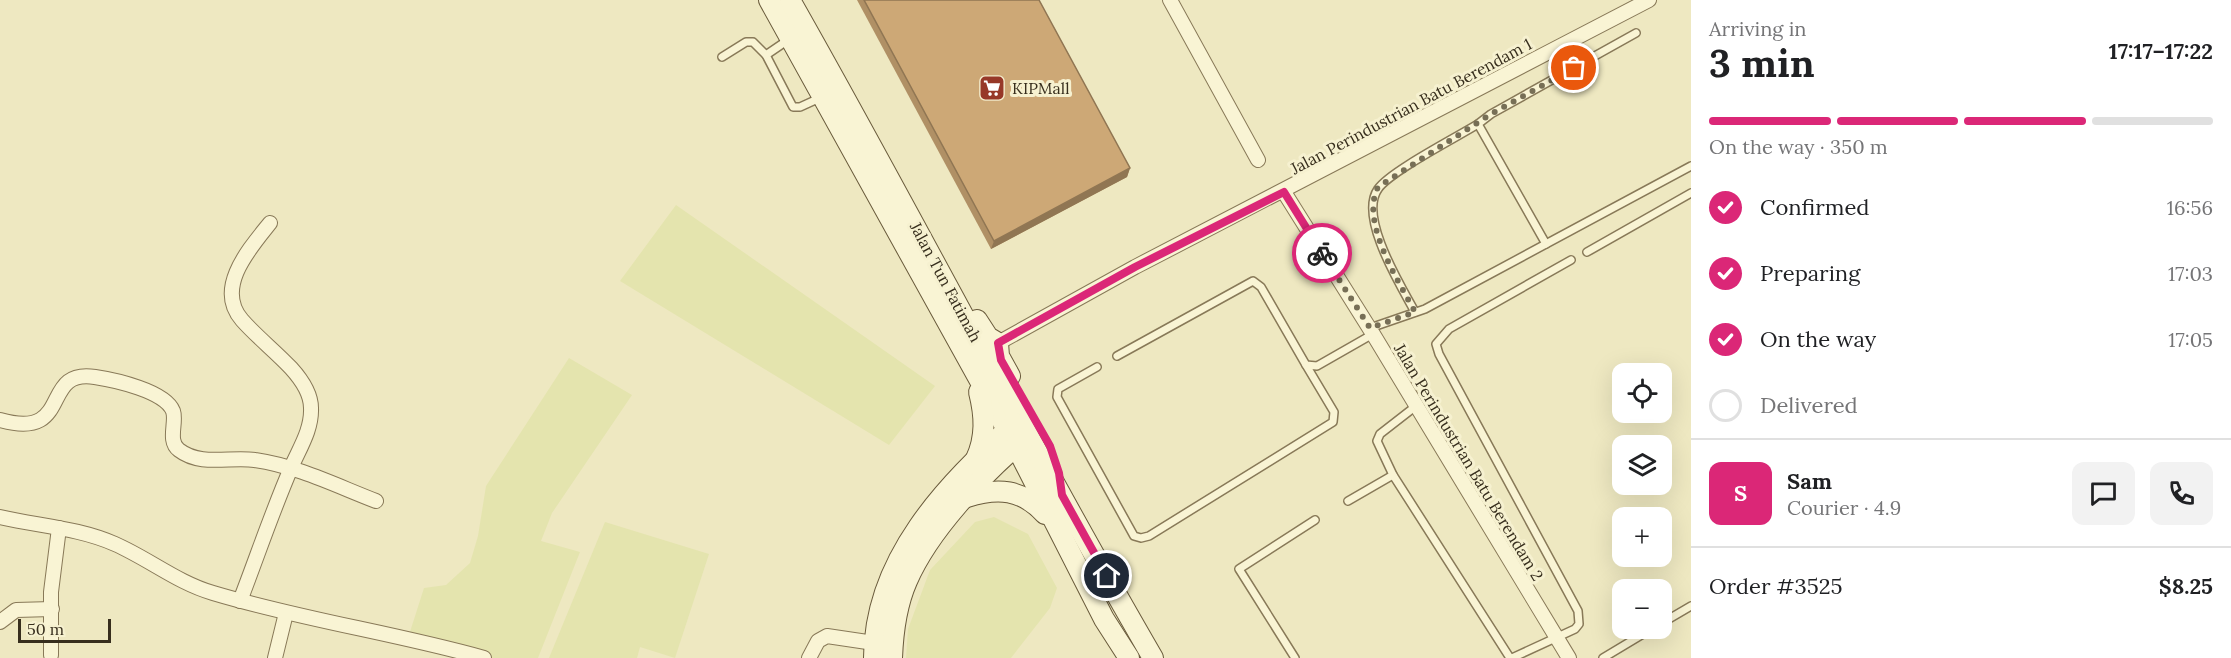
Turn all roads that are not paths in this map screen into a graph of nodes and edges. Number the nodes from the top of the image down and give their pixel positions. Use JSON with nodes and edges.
{"nodes":[{"id":1,"x":769,"y":0,"type":"edge"},
{"id":2,"x":790,"y":0,"type":"edge"},
{"id":3,"x":1170,"y":0,"type":"edge"},
{"id":4,"x":1649,"y":0,"type":"edge"},
{"id":5,"x":1636,"y":33,"type":"dead end"},
{"id":6,"x":790,"y":39,"type":"junction"},
{"id":7,"x":766,"y":55,"type":"junction"},
{"id":8,"x":722,"y":57,"type":"dead end"},
{"id":9,"x":824,"y":96,"type":"junction"},
{"id":10,"x":1478,"y":124,"type":"junction"},
{"id":11,"x":1258,"y":160,"type":"dead end"},
{"id":12,"x":1691,"y":166,"type":"edge"},
{"id":13,"x":1284,"y":192,"type":"junction"},
{"id":14,"x":1691,"y":193,"type":"edge"},
{"id":15,"x":270,"y":223,"type":"dead end"},
{"id":16,"x":1546,"y":244,"type":"junction"},
{"id":17,"x":1587,"y":252,"type":"dead end"},
{"id":18,"x":1571,"y":260,"type":"dead end"},
{"id":19,"x":961,"y":309,"type":"junction"},
{"id":20,"x":1415,"y":312,"type":"junction"},
{"id":21,"x":1371,"y":331,"type":"junction"},
{"id":22,"x":998,"y":343,"type":"junction"},
{"id":23,"x":1117,"y":356,"type":"dead end"},
{"id":24,"x":1306,"y":365,"type":"junction"},
{"id":25,"x":971,"y":366,"type":"junction"},
{"id":26,"x":1097,"y":367,"type":"dead end"},
{"id":27,"x":1416,"y":406,"type":"junction"},
{"id":28,"x":0,"y":420,"type":"edge"},
{"id":29,"x":1017,"y":433,"type":"junction"},
{"id":30,"x":974,"y":464,"type":"junction"},
{"id":31,"x":291,"y":468,"type":"junction"},
{"id":32,"x":1393,"y":475,"type":"junction"},
{"id":33,"x":1062,"y":495,"type":"junction"},
{"id":34,"x":965,"y":498,"type":"junction"},
{"id":35,"x":376,"y":501,"type":"dead end"},
{"id":36,"x":1348,"y":501,"type":"dead end"},
{"id":37,"x":0,"y":517,"type":"edge"},
{"id":38,"x":1315,"y":520,"type":"dead end"},
{"id":39,"x":1053,"y":523,"type":"junction"},
{"id":40,"x":59,"y":528,"type":"junction"},
{"id":41,"x":240,"y":601,"type":"junction"},
{"id":42,"x":1691,"y":606,"type":"edge"},
{"id":43,"x":52,"y":609,"type":"junction"},
{"id":44,"x":286,"y":614,"type":"junction"},
{"id":45,"x":1672,"y":617,"type":"edge"},
{"id":46,"x":0,"y":622,"type":"edge"},
{"id":47,"x":1556,"y":638,"type":"junction"},
{"id":48,"x":1635,"y":639,"type":"edge"},
{"id":49,"x":874,"y":651,"type":"edge"},
{"id":50,"x":51,"y":655,"type":"dead end"},
{"id":51,"x":275,"y":658,"type":"edge"},
{"id":52,"x":484,"y":658,"type":"edge"},
{"id":53,"x":810,"y":658,"type":"edge"},
{"id":54,"x":892,"y":658,"type":"edge"},
{"id":55,"x":1129,"y":658,"type":"edge"},
{"id":56,"x":1153,"y":658,"type":"edge"},
{"id":57,"x":1295,"y":658,"type":"edge"},
{"id":58,"x":1511,"y":658,"type":"edge"},
{"id":59,"x":1569,"y":658,"type":"edge"},
{"id":60,"x":1603,"y":658,"type":"edge"}],
"edges":[{"from":1,"to":6,"type":"main road","name":"Jalan Tun Fatimah"},
{"from":2,"to":19,"type":"main road","name":"Jalan Tun Fatimah"},
{"from":3,"to":11,"type":"street"},
{"from":4,"to":13,"type":"street","name":"Jalan Perindustrian Batu Berendam 1"},
{"from":5,"to":10,"type":"lane"},
{"from":6,"to":7,"type":"lane"},
{"from":6,"to":9,"type":"main road","name":"Jalan Tun Fatimah"},
{"from":7,"to":8,"type":"lane"},
{"from":7,"to":9,"type":"lane"},
{"from":9,"to":25,"type":"main road","name":"Jalan Tun Fatimah"},
{"from":10,"to":16,"type":"lane"},
{"from":10,"to":20,"type":"lane"},
{"from":12,"to":16,"type":"lane"},
{"from":13,"to":21,"type":"street","name":"Jalan Perindustrian Batu Berendam 2"},
{"from":13,"to":22,"type":"street","name":"Jalan Perindustrian Batu Berendam 1"},
{"from":14,"to":17,"type":"lane"},
{"from":15,"to":31,"type":"street"},
{"from":16,"to":20,"type":"lane"},
{"from":18,"to":47,"type":"lane"},
{"from":19,"to":22,"type":"main road"},
{"from":19,"to":29,"type":"main road","name":"Jalan Tun Fatimah"},
{"from":20,"to":21,"type":"lane"},
{"from":21,"to":24,"type":"lane"},
{"from":21,"to":27,"type":"street","name":"Jalan Perindustrian Batu Berendam 2"},
{"from":22,"to":33,"type":"main road"},
{"from":23,"to":24,"type":"lane"},
{"from":24,"to":26,"type":"lane"},
{"from":25,"to":29,"type":"main road","name":"Jalan Tun Fatimah"},
{"from":25,"to":30,"type":"main road"},
{"from":27,"to":32,"type":"lane"},
{"from":27,"to":47,"type":"street","name":"Jalan Perindustrian Batu Berendam 2"},
{"from":28,"to":31,"type":"street"},
{"from":29,"to":30,"type":"main road"},
{"from":29,"to":33,"type":"main road","name":"Jalan Tun Fatimah"},
{"from":29,"to":34,"type":"main road"},
{"from":29,"to":39,"type":"main road","name":"Jalan Tun Fatimah"},
{"from":30,"to":49,"type":"main road"},
{"from":31,"to":35,"type":"street"},
{"from":31,"to":41,"type":"street"},
{"from":32,"to":36,"type":"lane"},
{"from":32,"to":58,"type":"lane"},
{"from":33,"to":56,"type":"main road","name":"Jalan Tun Fatimah"},
{"from":34,"to":39,"type":"main road"},
{"from":34,"to":54,"type":"main road"},
{"from":37,"to":40,"type":"street"},
{"from":38,"to":57,"type":"lane"},
{"from":39,"to":55,"type":"main road","name":"Jalan Tun Fatimah"},
{"from":40,"to":41,"type":"street"},
{"from":40,"to":43,"type":"street"},
{"from":41,"to":44,"type":"street"},
{"from":42,"to":45,"type":"lane"},
{"from":43,"to":46,"type":"street"},
{"from":43,"to":50,"type":"street"},
{"from":44,"to":51,"type":"street"},
{"from":44,"to":52,"type":"street"},
{"from":47,"to":58,"type":"lane"},
{"from":47,"to":59,"type":"street","name":"Jalan Perindustrian Batu Berendam 2"},
{"from":48,"to":60,"type":"lane"},
{"from":49,"to":53,"type":"street"}]}
